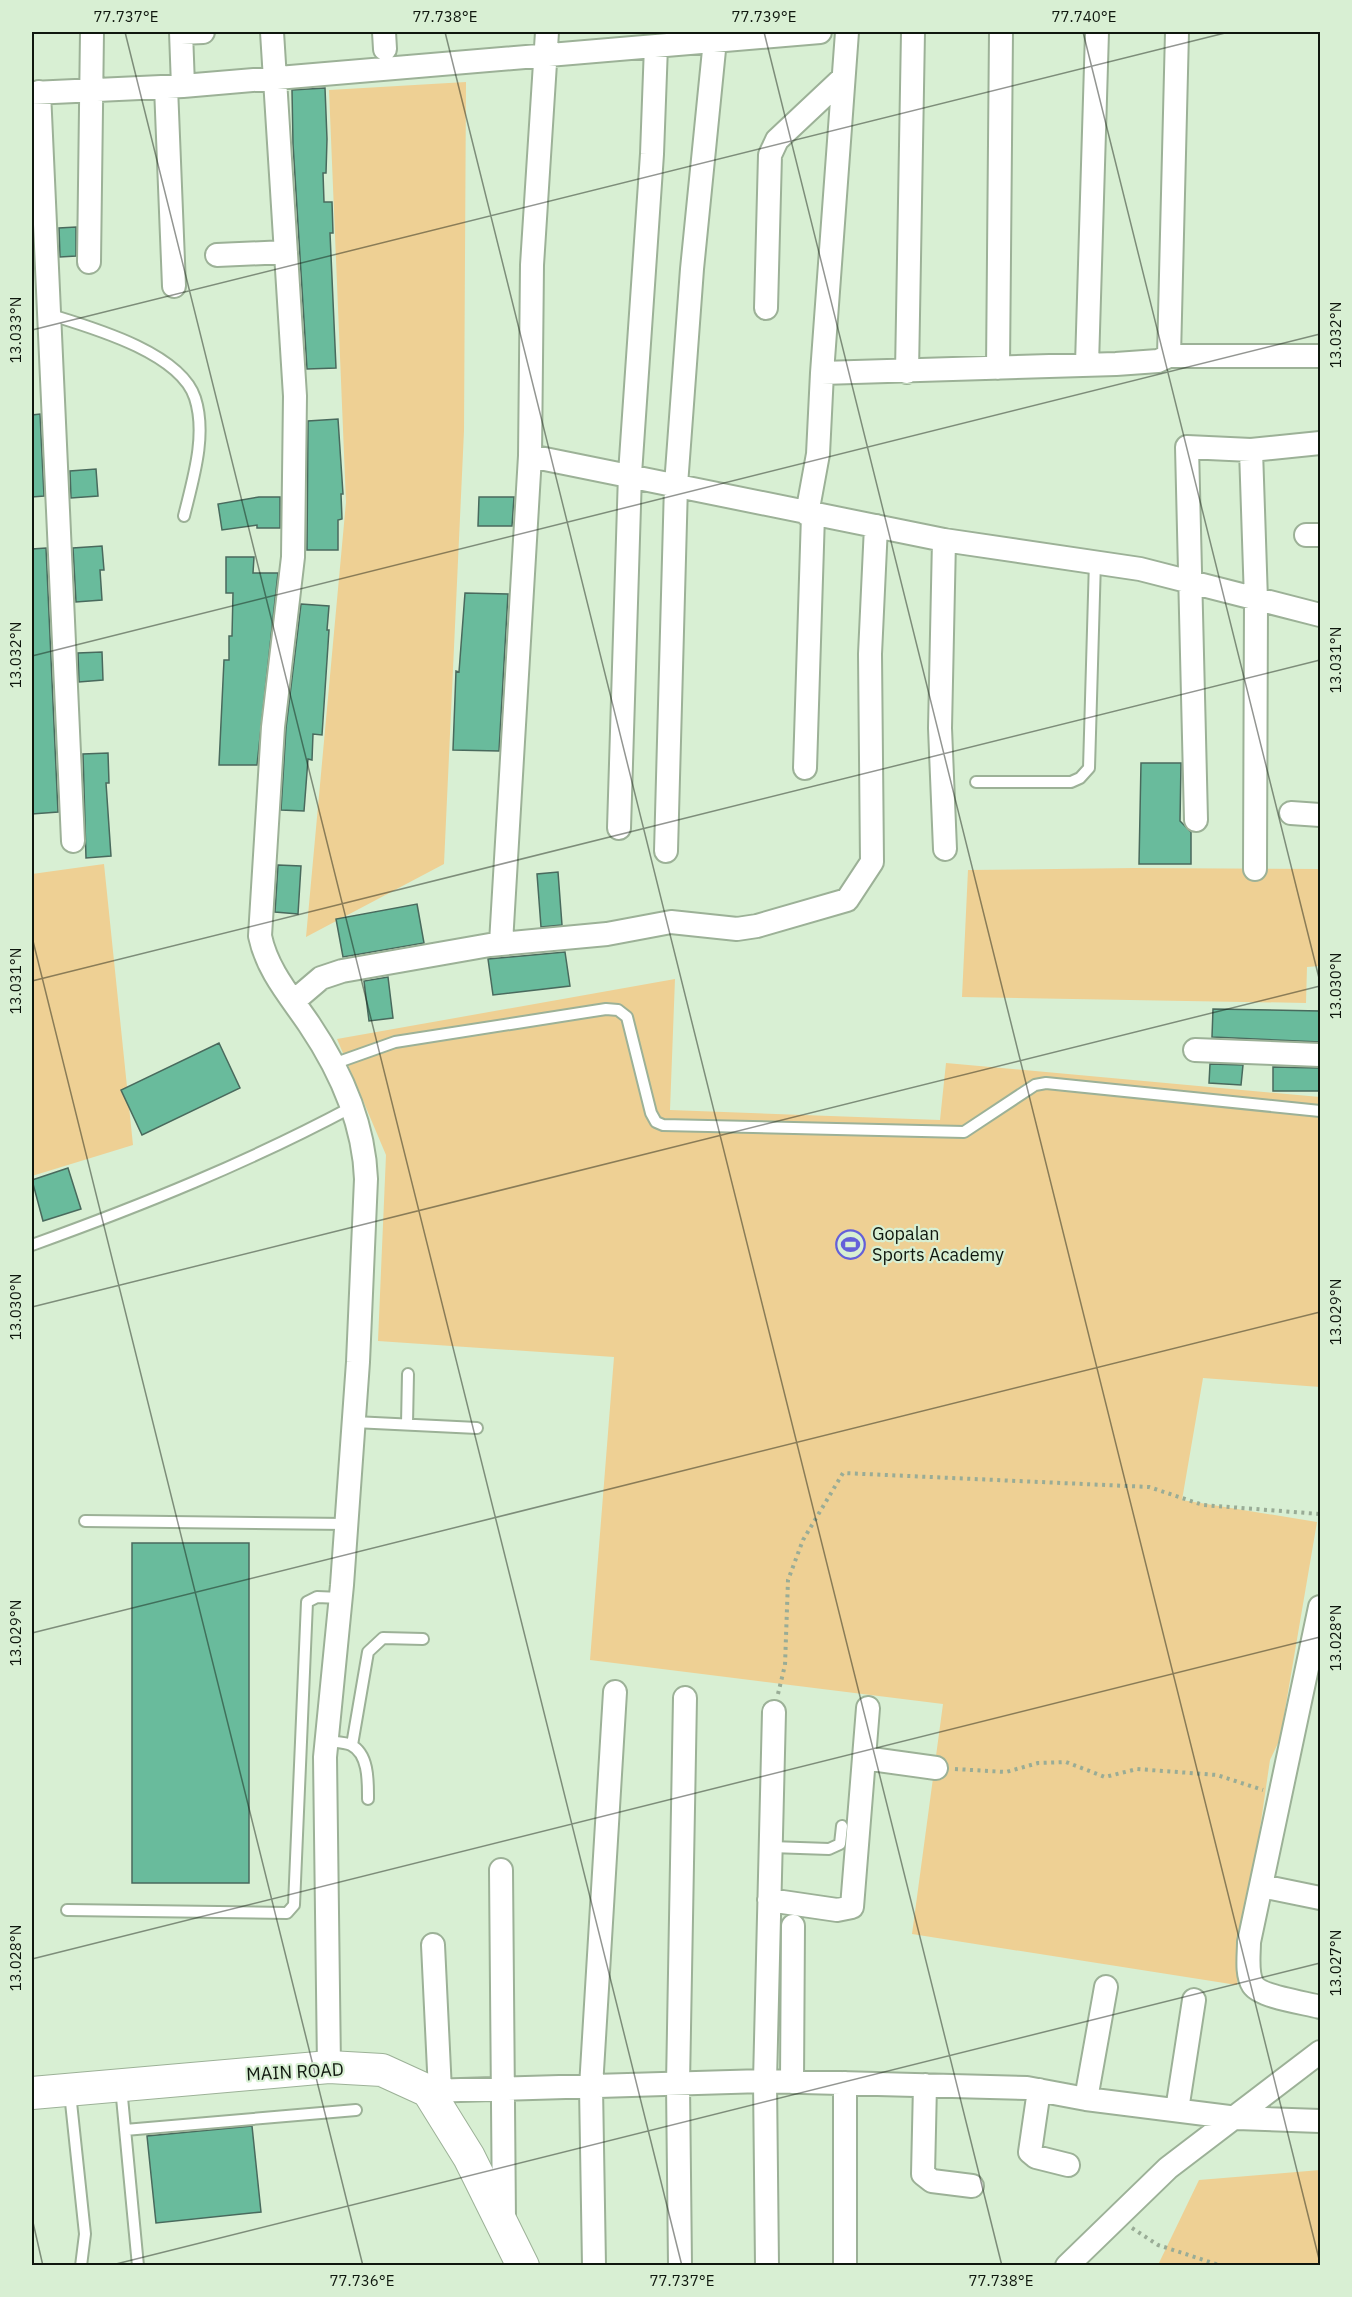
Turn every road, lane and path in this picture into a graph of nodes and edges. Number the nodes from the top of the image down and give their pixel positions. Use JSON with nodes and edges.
{"nodes":[{"id":1,"x":92,"y":32,"type":"edge"},
{"id":2,"x":188,"y":32,"type":"edge"},
{"id":3,"x":272,"y":32,"type":"edge"},
{"id":4,"x":547,"y":32,"type":"edge"},
{"id":5,"x":820,"y":32,"type":"edge"},
{"id":6,"x":847,"y":32,"type":"edge"},
{"id":7,"x":913,"y":32,"type":"edge"},
{"id":8,"x":1001,"y":32,"type":"edge"},
{"id":9,"x":1097,"y":32,"type":"edge"},
{"id":10,"x":1177,"y":32,"type":"edge"},
{"id":11,"x":725,"y":37,"type":"edge"},
{"id":12,"x":656,"y":45,"type":"junction"},
{"id":13,"x":546,"y":55,"type":"junction"},
{"id":14,"x":276,"y":78,"type":"junction"},
{"id":15,"x":843,"y":78,"type":"junction"},
{"id":16,"x":175,"y":86,"type":"junction"},
{"id":17,"x":93,"y":90,"type":"junction"},
{"id":18,"x":35,"y":92,"type":"edge"},
{"id":19,"x":286,"y":252,"type":"junction"},
{"id":20,"x":217,"y":255,"type":"dead end"},
{"id":21,"x":89,"y":262,"type":"dead end"},
{"id":22,"x":174,"y":286,"type":"dead end"},
{"id":23,"x":766,"y":308,"type":"dead end"},
{"id":24,"x":40,"y":312,"type":"edge"},
{"id":25,"x":1169,"y":356,"type":"junction"},
{"id":26,"x":1320,"y":356,"type":"edge"},
{"id":27,"x":1087,"y":364,"type":"junction"},
{"id":28,"x":998,"y":368,"type":"junction"},
{"id":29,"x":907,"y":372,"type":"junction"},
{"id":30,"x":822,"y":373,"type":"junction"},
{"id":31,"x":1320,"y":442,"type":"edge"},
{"id":32,"x":1251,"y":450,"type":"junction"},
{"id":33,"x":530,"y":456,"type":"junction"},
{"id":34,"x":630,"y":474,"type":"junction"},
{"id":35,"x":676,"y":485,"type":"junction"},
{"id":36,"x":810,"y":514,"type":"junction"},
{"id":37,"x":184,"y":516,"type":"dead end"},
{"id":38,"x":876,"y":526,"type":"junction"},
{"id":39,"x":944,"y":540,"type":"junction"},
{"id":40,"x":1095,"y":561,"type":"junction"},
{"id":41,"x":1190,"y":580,"type":"junction"},
{"id":42,"x":1256,"y":600,"type":"junction"},
{"id":43,"x":1320,"y":615,"type":"edge"},
{"id":44,"x":805,"y":768,"type":"dead end"},
{"id":45,"x":976,"y":782,"type":"dead end"},
{"id":46,"x":1291,"y":813,"type":"dead end"},
{"id":47,"x":1320,"y":815,"type":"edge"},
{"id":48,"x":1196,"y":820,"type":"dead end"},
{"id":49,"x":619,"y":828,"type":"dead end"},
{"id":50,"x":73,"y":841,"type":"dead end"},
{"id":51,"x":945,"y":849,"type":"dead end"},
{"id":52,"x":666,"y":851,"type":"dead end"},
{"id":53,"x":1255,"y":869,"type":"dead end"},
{"id":54,"x":490,"y":945,"type":"junction"},
{"id":55,"x":294,"y":1001,"type":"junction"},
{"id":56,"x":1195,"y":1050,"type":"dead end"},
{"id":57,"x":1320,"y":1055,"type":"edge"},
{"id":58,"x":333,"y":1064,"type":"junction"},
{"id":59,"x":352,"y":1107,"type":"junction"},
{"id":60,"x":1320,"y":1111,"type":"edge"},
{"id":61,"x":32,"y":1245,"type":"edge"},
{"id":62,"x":408,"y":1374,"type":"dead end"},
{"id":63,"x":354,"y":1422,"type":"junction"},
{"id":64,"x":407,"y":1424,"type":"junction"},
{"id":65,"x":477,"y":1428,"type":"dead end"},
{"id":66,"x":1320,"y":1514,"type":"edge"},
{"id":67,"x":85,"y":1521,"type":"dead end"},
{"id":68,"x":347,"y":1524,"type":"junction"},
{"id":69,"x":341,"y":1598,"type":"junction"},
{"id":70,"x":1320,"y":1607,"type":"edge"},
{"id":71,"x":423,"y":1639,"type":"dead end"},
{"id":72,"x":615,"y":1692,"type":"dead end"},
{"id":73,"x":686,"y":1698,"type":"dead end"},
{"id":74,"x":868,"y":1708,"type":"dead end"},
{"id":75,"x":774,"y":1712,"type":"joint"},
{"id":76,"x":327,"y":1741,"type":"junction"},
{"id":77,"x":352,"y":1745,"type":"junction"},
{"id":78,"x":864,"y":1758,"type":"junction"},
{"id":79,"x":936,"y":1768,"type":"joint"},
{"id":80,"x":1280,"y":1796,"type":"junction"},
{"id":81,"x":368,"y":1798,"type":"dead end"},
{"id":82,"x":842,"y":1826,"type":"dead end"},
{"id":83,"x":771,"y":1847,"type":"junction"},
{"id":84,"x":501,"y":1870,"type":"dead end"},
{"id":85,"x":1261,"y":1886,"type":"junction"},
{"id":86,"x":1320,"y":1898,"type":"edge"},
{"id":87,"x":769,"y":1900,"type":"junction"},
{"id":88,"x":67,"y":1910,"type":"dead end"},
{"id":89,"x":793,"y":1926,"type":"dead end"},
{"id":90,"x":433,"y":1945,"type":"dead end"},
{"id":91,"x":1106,"y":1987,"type":"dead end"},
{"id":92,"x":1194,"y":2000,"type":"dead end"},
{"id":93,"x":1320,"y":2007,"type":"edge"},
{"id":94,"x":1320,"y":2052,"type":"edge"},
{"id":95,"x":329,"y":2067,"type":"junction"},
{"id":96,"x":765,"y":2081,"type":"junction"},
{"id":97,"x":792,"y":2082,"type":"junction"},
{"id":98,"x":845,"y":2083,"type":"junction"},
{"id":99,"x":678,"y":2084,"type":"junction"},
{"id":100,"x":925,"y":2085,"type":"junction"},
{"id":101,"x":121,"y":2086,"type":"junction"},
{"id":102,"x":591,"y":2087,"type":"junction"},
{"id":103,"x":502,"y":2089,"type":"junction"},
{"id":104,"x":69,"y":2090,"type":"junction"},
{"id":105,"x":1039,"y":2090,"type":"junction"},
{"id":106,"x":434,"y":2091,"type":"junction"},
{"id":107,"x":32,"y":2093,"type":"edge"},
{"id":108,"x":1086,"y":2099,"type":"junction"},
{"id":109,"x":356,"y":2110,"type":"dead end"},
{"id":110,"x":1177,"y":2110,"type":"junction"},
{"id":111,"x":1237,"y":2118,"type":"junction"},
{"id":112,"x":1320,"y":2121,"type":"edge"},
{"id":113,"x":125,"y":2130,"type":"junction"},
{"id":114,"x":1068,"y":2165,"type":"dead end"},
{"id":115,"x":972,"y":2186,"type":"dead end"},
{"id":116,"x":1120,"y":2215,"type":"junction"},
{"id":117,"x":504,"y":2225,"type":"junction"},
{"id":118,"x":81,"y":2265,"type":"edge"},
{"id":119,"x":138,"y":2265,"type":"edge"},
{"id":120,"x":523,"y":2265,"type":"edge"},
{"id":121,"x":594,"y":2265,"type":"edge"},
{"id":122,"x":680,"y":2265,"type":"edge"},
{"id":123,"x":766,"y":2265,"type":"edge"},
{"id":124,"x":845,"y":2265,"type":"edge"},
{"id":125,"x":1067,"y":2265,"type":"edge"},
{"id":126,"x":1222,"y":2265,"type":"edge"}],
"edges":[{"from":1,"to":17,"type":"street"},
{"from":2,"to":16,"type":"street"},
{"from":3,"to":14,"type":"street"},
{"from":4,"to":13,"type":"street"},
{"from":5,"to":11,"type":"street"},
{"from":6,"to":15,"type":"street"},
{"from":7,"to":29,"type":"street"},
{"from":8,"to":28,"type":"street"},
{"from":9,"to":27,"type":"street"},
{"from":10,"to":25,"type":"street"},
{"from":11,"to":12,"type":"street"},
{"from":11,"to":35,"type":"street"},
{"from":12,"to":13,"type":"street"},
{"from":12,"to":34,"type":"street"},
{"from":13,"to":14,"type":"street"},
{"from":13,"to":33,"type":"street"},
{"from":14,"to":16,"type":"street"},
{"from":14,"to":19,"type":"street"},
{"from":15,"to":23,"type":"street"},
{"from":15,"to":30,"type":"street"},
{"from":16,"to":17,"type":"street"},
{"from":16,"to":22,"type":"street"},
{"from":17,"to":18,"type":"street"},
{"from":17,"to":21,"type":"street"},
{"from":18,"to":24,"type":"street"},
{"from":19,"to":20,"type":"street"},
{"from":19,"to":55,"type":"street"},
{"from":24,"to":37,"type":"lane"},
{"from":24,"to":50,"type":"street"},
{"from":25,"to":26,"type":"street"},
{"from":25,"to":27,"type":"street"},
{"from":27,"to":28,"type":"street"},
{"from":28,"to":29,"type":"street"},
{"from":29,"to":30,"type":"street"},
{"from":30,"to":36,"type":"street"},
{"from":31,"to":32,"type":"street"},
{"from":32,"to":41,"type":"street"},
{"from":32,"to":42,"type":"street"},
{"from":33,"to":34,"type":"street"},
{"from":33,"to":54,"type":"street"},
{"from":34,"to":35,"type":"street"},
{"from":34,"to":49,"type":"street"},
{"from":35,"to":36,"type":"street"},
{"from":35,"to":52,"type":"street"},
{"from":36,"to":38,"type":"street"},
{"from":36,"to":44,"type":"street"},
{"from":38,"to":39,"type":"street"},
{"from":38,"to":54,"type":"street"},
{"from":39,"to":40,"type":"street"},
{"from":39,"to":51,"type":"street"},
{"from":40,"to":41,"type":"street"},
{"from":40,"to":45,"type":"lane"},
{"from":41,"to":42,"type":"street"},
{"from":41,"to":48,"type":"street"},
{"from":42,"to":43,"type":"street"},
{"from":42,"to":53,"type":"street"},
{"from":46,"to":47,"type":"street"},
{"from":54,"to":55,"type":"street"},
{"from":55,"to":58,"type":"street"},
{"from":56,"to":57,"type":"street"},
{"from":58,"to":59,"type":"street"},
{"from":58,"to":60,"type":"lane"},
{"from":59,"to":61,"type":"lane"},
{"from":59,"to":63,"type":"street"},
{"from":62,"to":64,"type":"lane"},
{"from":63,"to":64,"type":"lane"},
{"from":63,"to":68,"type":"street"},
{"from":64,"to":65,"type":"lane"},
{"from":66,"to":75,"type":"path"},
{"from":67,"to":68,"type":"lane"},
{"from":68,"to":69,"type":"street"},
{"from":69,"to":76,"type":"street"},
{"from":69,"to":88,"type":"lane"},
{"from":70,"to":80,"type":"street"},
{"from":71,"to":77,"type":"lane"},
{"from":72,"to":102,"type":"street"},
{"from":73,"to":99,"type":"street"},
{"from":74,"to":78,"type":"street"},
{"from":75,"to":83,"type":"street"},
{"from":76,"to":77,"type":"lane"},
{"from":76,"to":95,"type":"street"},
{"from":77,"to":81,"type":"lane"},
{"from":78,"to":79,"type":"street"},
{"from":78,"to":87,"type":"street"},
{"from":79,"to":80,"type":"path"},
{"from":80,"to":85,"type":"street"},
{"from":82,"to":83,"type":"lane"},
{"from":83,"to":87,"type":"street"},
{"from":84,"to":103,"type":"street"},
{"from":85,"to":86,"type":"street"},
{"from":85,"to":93,"type":"street"},
{"from":87,"to":96,"type":"street"},
{"from":89,"to":97,"type":"street"},
{"from":90,"to":106,"type":"street"},
{"from":91,"to":108,"type":"street"},
{"from":92,"to":110,"type":"street"},
{"from":94,"to":111,"type":"street"},
{"from":95,"to":101,"type":"street","name":"MAIN ROAD"},
{"from":95,"to":106,"type":"street","name":"MAIN ROAD"},
{"from":96,"to":97,"type":"street"},
{"from":96,"to":99,"type":"street"},
{"from":96,"to":123,"type":"street"},
{"from":97,"to":98,"type":"street"},
{"from":98,"to":100,"type":"street"},
{"from":98,"to":124,"type":"street"},
{"from":99,"to":102,"type":"street"},
{"from":99,"to":122,"type":"street"},
{"from":100,"to":105,"type":"street"},
{"from":100,"to":115,"type":"street"},
{"from":101,"to":104,"type":"street","name":"MAIN ROAD"},
{"from":101,"to":113,"type":"lane"},
{"from":102,"to":103,"type":"street"},
{"from":102,"to":121,"type":"street"},
{"from":103,"to":106,"type":"street"},
{"from":103,"to":117,"type":"street"},
{"from":104,"to":107,"type":"street","name":"MAIN ROAD"},
{"from":104,"to":118,"type":"lane"},
{"from":105,"to":108,"type":"street"},
{"from":105,"to":114,"type":"street"},
{"from":106,"to":117,"type":"street"},
{"from":108,"to":110,"type":"street"},
{"from":109,"to":113,"type":"lane"},
{"from":110,"to":111,"type":"street"},
{"from":111,"to":112,"type":"street"},
{"from":111,"to":116,"type":"street"},
{"from":113,"to":119,"type":"lane"},
{"from":116,"to":125,"type":"street"},
{"from":116,"to":126,"type":"path"},
{"from":117,"to":120,"type":"street"}]}
